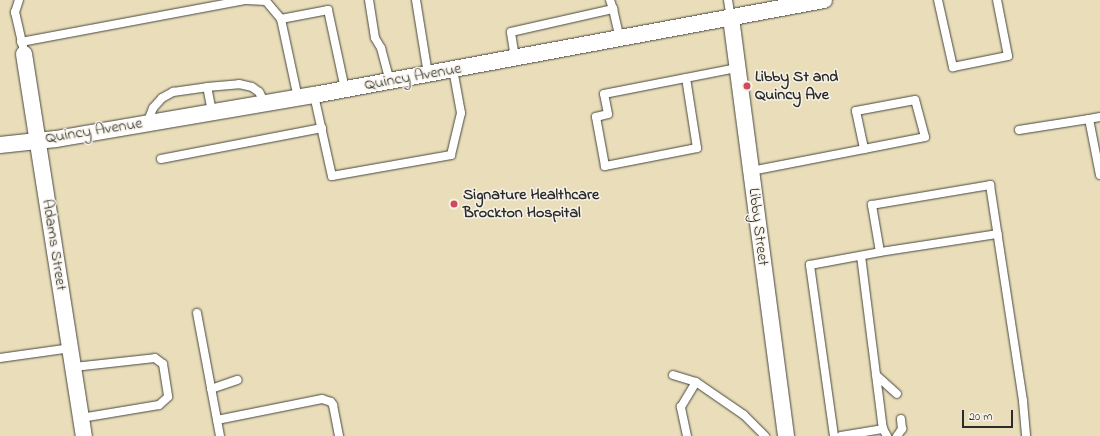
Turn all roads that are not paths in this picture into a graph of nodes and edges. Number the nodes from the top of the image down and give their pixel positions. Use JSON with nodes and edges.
{"nodes":[{"id":1,"x":19,"y":0,"type":"edge"},
{"id":2,"x":369,"y":0,"type":"edge"},
{"id":3,"x":416,"y":0,"type":"edge"},
{"id":4,"x":610,"y":0,"type":"edge"},
{"id":5,"x":728,"y":0,"type":"edge"},
{"id":6,"x":824,"y":0,"type":"edge"},
{"id":7,"x":938,"y":0,"type":"edge"},
{"id":8,"x":997,"y":0,"type":"edge"},
{"id":9,"x":613,"y":9,"type":"junction"},
{"id":10,"x":731,"y":18,"type":"junction"},
{"id":11,"x":282,"y":19,"type":"junction"},
{"id":12,"x":620,"y":39,"type":"junction"},
{"id":13,"x":23,"y":48,"type":"junction"},
{"id":14,"x":515,"y":58,"type":"junction"},
{"id":15,"x":738,"y":68,"type":"junction"},
{"id":16,"x":453,"y":69,"type":"junction"},
{"id":17,"x":428,"y":74,"type":"junction"},
{"id":18,"x":686,"y":78,"type":"junction"},
{"id":19,"x":390,"y":81,"type":"junction"},
{"id":20,"x":208,"y":87,"type":"junction"},
{"id":21,"x":345,"y":89,"type":"junction"},
{"id":22,"x":314,"y":95,"type":"junction"},
{"id":23,"x":298,"y":98,"type":"junction"},
{"id":24,"x":265,"y":103,"type":"junction"},
{"id":25,"x":212,"y":112,"type":"junction"},
{"id":26,"x":1100,"y":117,"type":"edge"},
{"id":27,"x":1089,"y":119,"type":"junction"},
{"id":28,"x":147,"y":123,"type":"junction"},
{"id":29,"x":322,"y":128,"type":"junction"},
{"id":30,"x":1019,"y":130,"type":"dead end"},
{"id":31,"x":38,"y":140,"type":"junction"},
{"id":32,"x":0,"y":145,"type":"edge"},
{"id":33,"x":864,"y":149,"type":"junction"},
{"id":34,"x":161,"y":159,"type":"dead end"},
{"id":35,"x":751,"y":170,"type":"junction"},
{"id":36,"x":1100,"y":175,"type":"edge"},
{"id":37,"x":998,"y":234,"type":"junction"},
{"id":38,"x":880,"y":252,"type":"junction"},
{"id":39,"x":860,"y":256,"type":"junction"},
{"id":40,"x":198,"y":313,"type":"dead end"},
{"id":41,"x":71,"y":348,"type":"junction"},
{"id":42,"x":0,"y":358,"type":"edge"},
{"id":43,"x":74,"y":368,"type":"junction"},
{"id":44,"x":673,"y":375,"type":"dead end"},
{"id":45,"x":876,"y":376,"type":"junction"},
{"id":46,"x":237,"y":380,"type":"dead end"},
{"id":47,"x":696,"y":382,"type":"junction"},
{"id":48,"x":211,"y":389,"type":"junction"},
{"id":49,"x":897,"y":394,"type":"dead end"},
{"id":50,"x":81,"y":418,"type":"junction"},
{"id":51,"x":901,"y":419,"type":"dead end"},
{"id":52,"x":217,"y":420,"type":"junction"},
{"id":53,"x":885,"y":432,"type":"edge"},
{"id":54,"x":84,"y":436,"type":"edge"},
{"id":55,"x":220,"y":436,"type":"edge"},
{"id":56,"x":340,"y":436,"type":"edge"},
{"id":57,"x":687,"y":436,"type":"edge"},
{"id":58,"x":766,"y":436,"type":"edge"},
{"id":59,"x":786,"y":436,"type":"edge"},
{"id":60,"x":834,"y":436,"type":"edge"},
{"id":61,"x":841,"y":436,"type":"edge"},
{"id":62,"x":897,"y":436,"type":"edge"},
{"id":63,"x":1026,"y":436,"type":"edge"}],
"edges":[{"from":1,"to":13,"type":"lane"},
{"from":2,"to":19,"type":"lane"},
{"from":3,"to":17,"type":"lane"},
{"from":4,"to":9,"type":"lane"},
{"from":5,"to":10,"type":"lane"},
{"from":6,"to":10,"type":"street","name":"Quincy Avenue"},
{"from":7,"to":8,"type":"lane"},
{"from":9,"to":12,"type":"lane"},
{"from":9,"to":14,"type":"lane"},
{"from":10,"to":12,"type":"street","name":"Quincy Avenue"},
{"from":10,"to":15,"type":"street","name":"Libby Street"},
{"from":11,"to":13,"type":"lane"},
{"from":11,"to":21,"type":"lane"},
{"from":11,"to":23,"type":"lane"},
{"from":12,"to":14,"type":"street","name":"Quincy Avenue"},
{"from":13,"to":31,"type":"street","name":"Adams Street"},
{"from":14,"to":16,"type":"street","name":"Quincy Avenue"},
{"from":15,"to":18,"type":"lane"},
{"from":15,"to":35,"type":"street","name":"Libby Street"},
{"from":16,"to":17,"type":"street","name":"Quincy Avenue"},
{"from":16,"to":29,"type":"lane"},
{"from":17,"to":19,"type":"street","name":"Quincy Avenue"},
{"from":18,"to":18,"type":"lane"},
{"from":19,"to":21,"type":"street","name":"Quincy Avenue"},
{"from":20,"to":24,"type":"lane"},
{"from":20,"to":25,"type":"lane"},
{"from":20,"to":28,"type":"lane"},
{"from":21,"to":22,"type":"street","name":"Quincy Avenue"},
{"from":22,"to":23,"type":"street","name":"Quincy Avenue"},
{"from":22,"to":29,"type":"lane"},
{"from":23,"to":24,"type":"street","name":"Quincy Avenue"},
{"from":24,"to":25,"type":"street","name":"Quincy Avenue"},
{"from":25,"to":28,"type":"street","name":"Quincy Avenue"},
{"from":26,"to":27,"type":"lane"},
{"from":27,"to":30,"type":"lane"},
{"from":27,"to":36,"type":"lane"},
{"from":28,"to":31,"type":"street","name":"Quincy Avenue"},
{"from":29,"to":34,"type":"lane"},
{"from":31,"to":32,"type":"street","name":"Quincy Avenue"},
{"from":31,"to":41,"type":"street","name":"Adams Street"},
{"from":33,"to":33,"type":"lane"},
{"from":33,"to":35,"type":"lane"},
{"from":35,"to":59,"type":"street","name":"Libby Street"},
{"from":37,"to":38,"type":"lane"},
{"from":37,"to":38,"type":"lane"},
{"from":37,"to":63,"type":"lane"},
{"from":38,"to":39,"type":"lane"},
{"from":39,"to":45,"type":"lane"},
{"from":39,"to":60,"type":"lane"},
{"from":40,"to":48,"type":"lane"},
{"from":41,"to":42,"type":"lane"},
{"from":41,"to":43,"type":"street","name":"Adams Street"},
{"from":43,"to":50,"type":"street","name":"Adams Street"},
{"from":43,"to":50,"type":"lane"},
{"from":44,"to":47,"type":"lane"},
{"from":45,"to":49,"type":"lane"},
{"from":45,"to":53,"type":"lane"},
{"from":46,"to":48,"type":"lane"},
{"from":47,"to":57,"type":"lane"},
{"from":47,"to":58,"type":"lane"},
{"from":48,"to":52,"type":"lane"},
{"from":50,"to":54,"type":"street","name":"Adams Street"},
{"from":51,"to":62,"type":"lane"},
{"from":52,"to":55,"type":"lane"},
{"from":52,"to":56,"type":"lane"},
{"from":53,"to":61,"type":"lane"}]}
